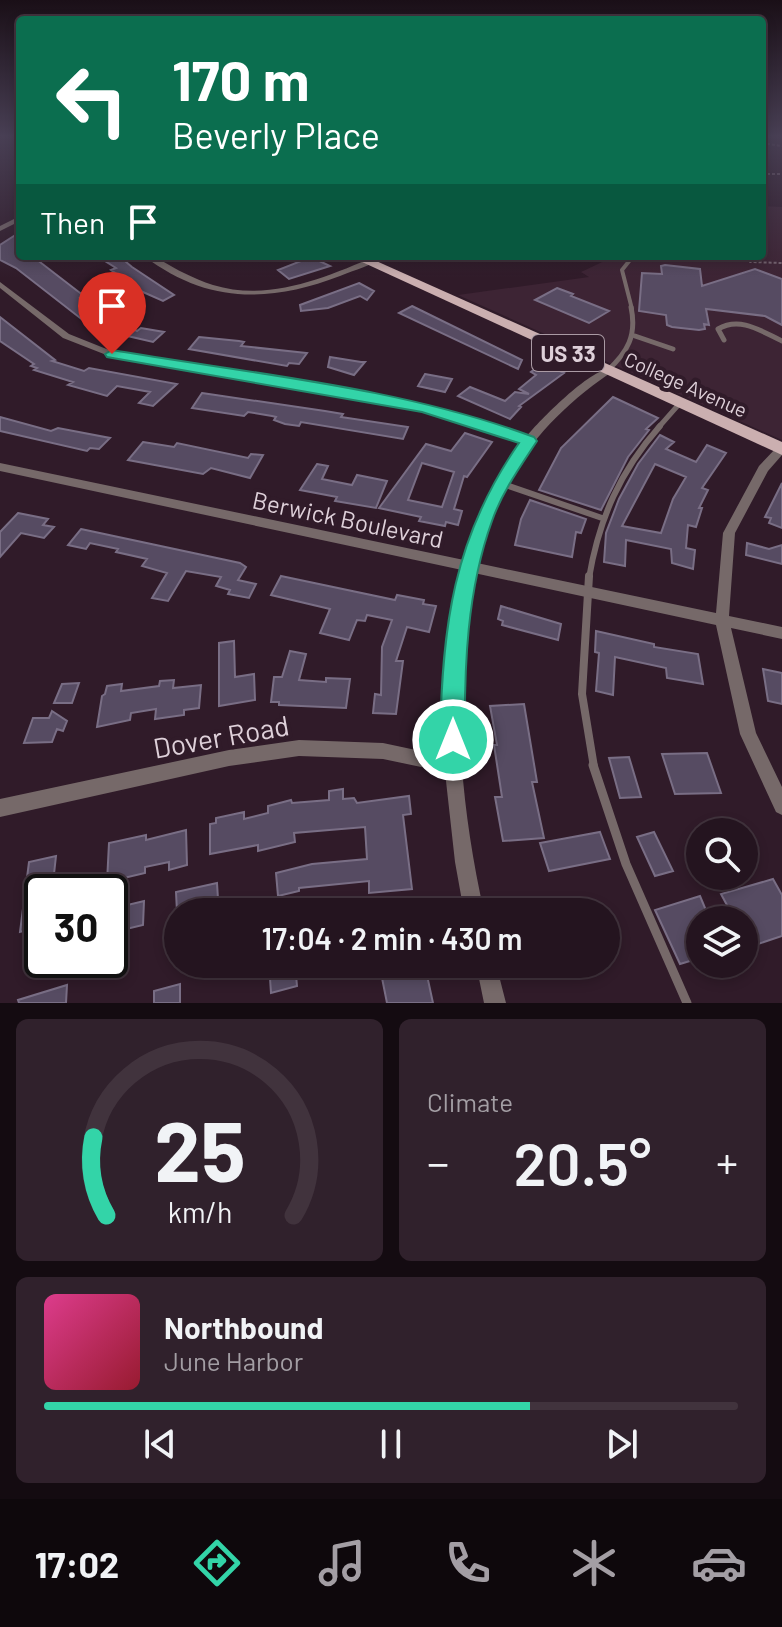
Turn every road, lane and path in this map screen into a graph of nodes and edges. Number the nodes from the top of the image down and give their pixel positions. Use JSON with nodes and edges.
{"nodes":[{"id":1,"x":155,"y":260,"type":"edge"},
{"id":2,"x":364,"y":260,"type":"edge"},
{"id":3,"x":372,"y":260,"type":"edge"},
{"id":4,"x":630,"y":260,"type":"edge"},
{"id":5,"x":748,"y":260,"type":"edge"},
{"id":6,"x":782,"y":263,"type":"edge"},
{"id":7,"x":0,"y":284,"type":"edge"},
{"id":8,"x":635,"y":336,"type":"junction"},
{"id":9,"x":724,"y":340,"type":"dead end"},
{"id":10,"x":782,"y":341,"type":"edge"},
{"id":11,"x":673,"y":349,"type":"dead end"},
{"id":12,"x":607,"y":371,"type":"junction"},
{"id":13,"x":680,"y":403,"type":"junction"},
{"id":14,"x":528,"y":441,"type":"junction"},
{"id":15,"x":782,"y":448,"type":"edge"},
{"id":16,"x":0,"y":467,"type":"edge"},
{"id":17,"x":500,"y":483,"type":"junction"},
{"id":18,"x":602,"y":518,"type":"junction"},
{"id":19,"x":468,"y":566,"type":"junction"},
{"id":20,"x":587,"y":591,"type":"junction"},
{"id":21,"x":722,"y":620,"type":"junction"},
{"id":22,"x":782,"y":633,"type":"edge"},
{"id":23,"x":453,"y":766,"type":"junction"},
{"id":24,"x":775,"y":775,"type":"edge"},
{"id":25,"x":782,"y":806,"type":"edge"},
{"id":26,"x":0,"y":808,"type":"edge"},
{"id":27,"x":471,"y":898,"type":"edge"},
{"id":28,"x":489,"y":978,"type":"edge"},
{"id":29,"x":495,"y":1003,"type":"edge"},
{"id":30,"x":687,"y":1003,"type":"edge"}],
"edges":[{"from":1,"to":2,"type":"street"},
{"from":3,"to":12,"type":"main road","name":"College Avenue","number":"US 33"},
{"from":4,"to":8,"type":"lane"},
{"from":5,"to":6,"type":"path"},
{"from":7,"to":14,"type":"street"},
{"from":8,"to":11,"type":"lane"},
{"from":8,"to":12,"type":"lane"},
{"from":9,"to":10,"type":"lane"},
{"from":12,"to":13,"type":"main road","name":"College Avenue","number":"US 33"},
{"from":12,"to":14,"type":"street"},
{"from":13,"to":15,"type":"main road","name":"College Avenue","number":"US 33"},
{"from":13,"to":18,"type":"lane"},
{"from":14,"to":17,"type":"street"},
{"from":15,"to":21,"type":"street"},
{"from":16,"to":19,"type":"street","name":"Berwick Boulevard"},
{"from":17,"to":18,"type":"lane"},
{"from":17,"to":19,"type":"street"},
{"from":18,"to":20,"type":"lane"},
{"from":19,"to":20,"type":"street","name":"Berwick Boulevard"},
{"from":19,"to":23,"type":"street"},
{"from":20,"to":21,"type":"street","name":"Berwick Boulevard"},
{"from":20,"to":30,"type":"lane"},
{"from":21,"to":22,"type":"street","name":"Berwick Boulevard"},
{"from":21,"to":24,"type":"street"},
{"from":23,"to":26,"type":"street","name":"Dover Road"},
{"from":23,"to":27,"type":"street"},
{"from":24,"to":25,"type":"street"},
{"from":28,"to":29,"type":"street"}]}
